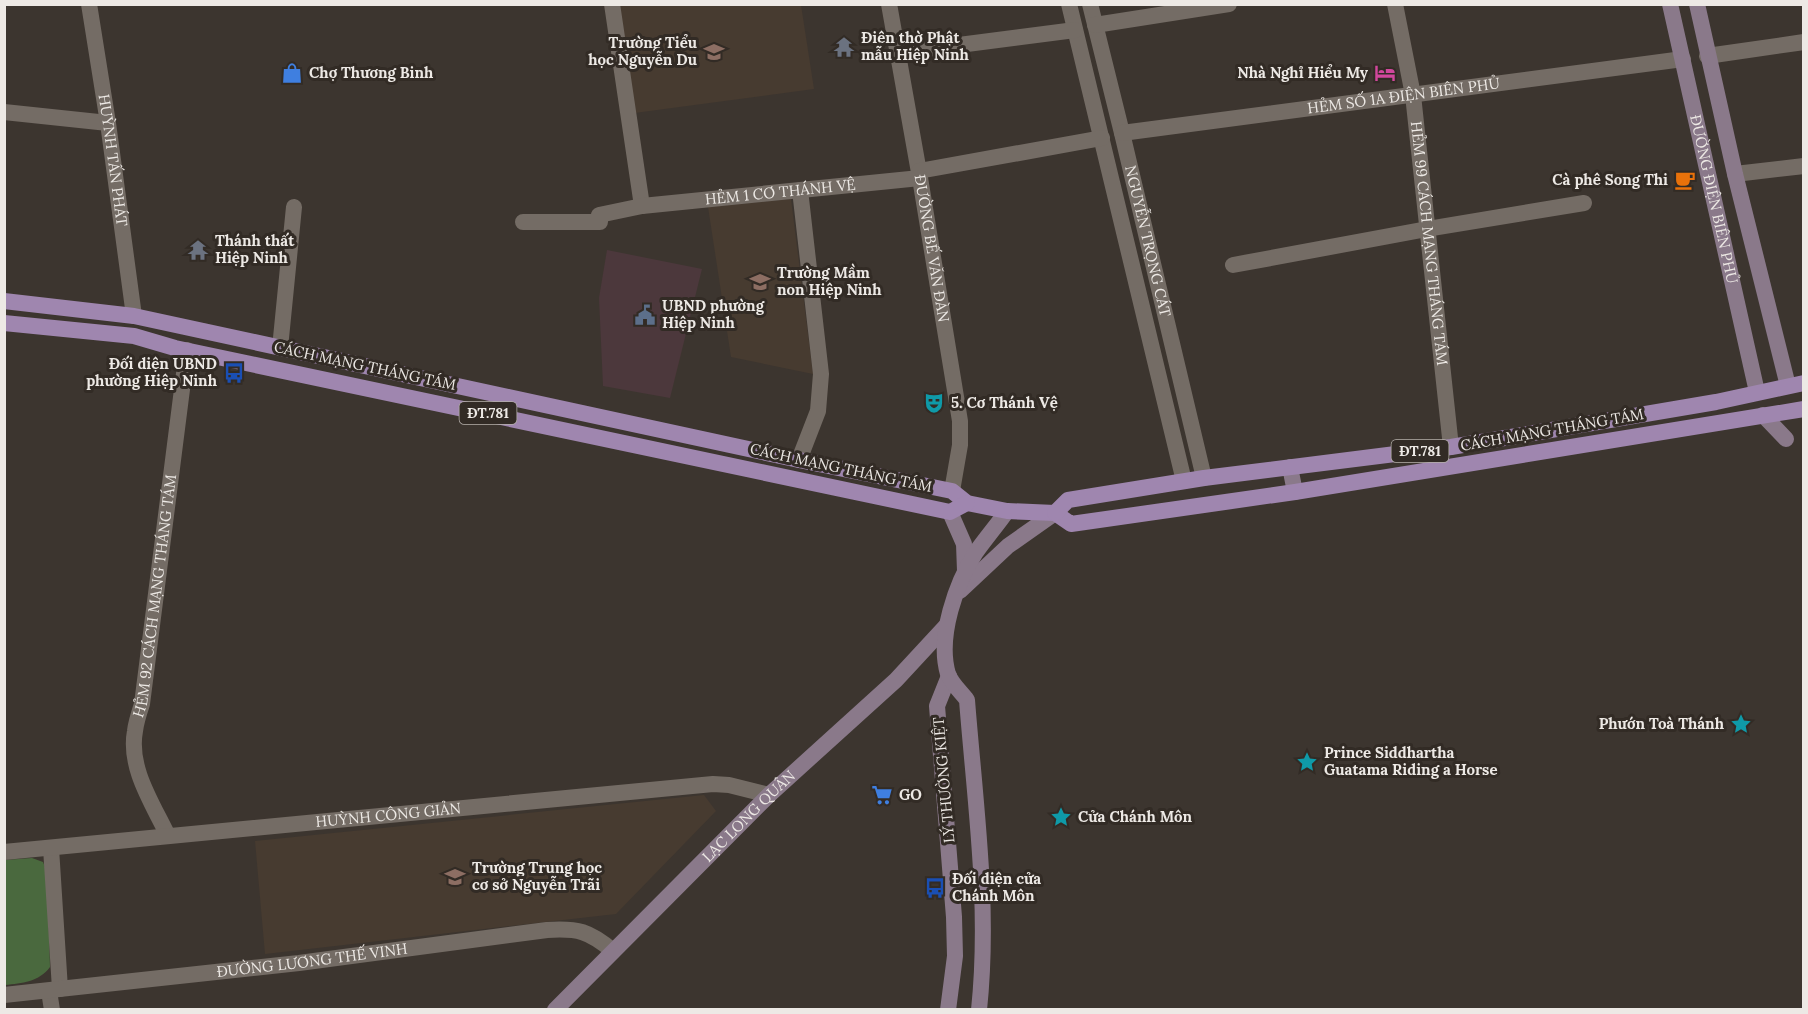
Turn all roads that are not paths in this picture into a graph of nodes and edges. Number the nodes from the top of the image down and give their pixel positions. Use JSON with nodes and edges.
{"nodes":[{"id":1,"x":89,"y":4,"type":"edge"},
{"id":2,"x":612,"y":4,"type":"edge"},
{"id":3,"x":889,"y":4,"type":"edge"},
{"id":4,"x":1069,"y":4,"type":"edge"},
{"id":5,"x":1090,"y":4,"type":"edge"},
{"id":6,"x":1229,"y":4,"type":"edge"},
{"id":7,"x":1395,"y":4,"type":"edge"},
{"id":8,"x":1670,"y":4,"type":"edge"},
{"id":9,"x":1697,"y":4,"type":"edge"},
{"id":10,"x":1095,"y":25,"type":"junction"},
{"id":11,"x":1075,"y":30,"type":"junction"},
{"id":12,"x":1803,"y":42,"type":"edge"},
{"id":13,"x":897,"y":53,"type":"junction"},
{"id":14,"x":1707,"y":56,"type":"junction"},
{"id":15,"x":1683,"y":59,"type":"junction"},
{"id":16,"x":1413,"y":95,"type":"junction"},
{"id":17,"x":4,"y":112,"type":"edge"},
{"id":18,"x":108,"y":123,"type":"junction"},
{"id":19,"x":1122,"y":133,"type":"junction"},
{"id":20,"x":1102,"y":138,"type":"junction"},
{"id":21,"x":1803,"y":166,"type":"edge"},
{"id":22,"x":1735,"y":174,"type":"junction"},
{"id":23,"x":920,"y":175,"type":"junction"},
{"id":24,"x":800,"y":190,"type":"junction"},
{"id":25,"x":1584,"y":203,"type":"dead end"},
{"id":26,"x":642,"y":206,"type":"junction"},
{"id":27,"x":294,"y":207,"type":"dead end"},
{"id":28,"x":523,"y":222,"type":"dead end"},
{"id":29,"x":1427,"y":229,"type":"junction"},
{"id":30,"x":1233,"y":265,"type":"dead end"},
{"id":31,"x":4,"y":301,"type":"edge"},
{"id":32,"x":134,"y":316,"type":"junction"},
{"id":33,"x":4,"y":323,"type":"edge"},
{"id":34,"x":134,"y":336,"type":"junction"},
{"id":35,"x":280,"y":348,"type":"junction"},
{"id":36,"x":187,"y":350,"type":"junction"},
{"id":37,"x":1796,"y":384,"type":"edge"},
{"id":38,"x":1757,"y":392,"type":"junction"},
{"id":39,"x":1798,"y":410,"type":"edge"},
{"id":40,"x":1763,"y":416,"type":"junction"},
{"id":41,"x":1450,"y":447,"type":"junction"},
{"id":42,"x":799,"y":460,"type":"junction"},
{"id":43,"x":1290,"y":467,"type":"junction"},
{"id":44,"x":1194,"y":480,"type":"junction"},
{"id":45,"x":952,"y":491,"type":"junction"},
{"id":46,"x":1295,"y":492,"type":"junction"},
{"id":47,"x":967,"y":503,"type":"junction"},
{"id":48,"x":1200,"y":507,"type":"junction"},
{"id":49,"x":1007,"y":511,"type":"junction"},
{"id":50,"x":950,"y":512,"type":"junction"},
{"id":51,"x":1055,"y":513,"type":"junction"},
{"id":52,"x":964,"y":574,"type":"junction"},
{"id":53,"x":957,"y":594,"type":"junction"},
{"id":54,"x":946,"y":626,"type":"junction"},
{"id":55,"x":949,"y":676,"type":"junction"},
{"id":56,"x":769,"y":795,"type":"junction"},
{"id":57,"x":168,"y":836,"type":"junction"},
{"id":58,"x":51,"y":848,"type":"junction"},
{"id":59,"x":4,"y":852,"type":"edge"},
{"id":60,"x":613,"y":951,"type":"junction"},
{"id":61,"x":54,"y":990,"type":"junction"},
{"id":62,"x":4,"y":995,"type":"edge"},
{"id":63,"x":52,"y":1010,"type":"edge"},
{"id":64,"x":555,"y":1010,"type":"edge"},
{"id":65,"x":948,"y":1010,"type":"edge"},
{"id":66,"x":979,"y":1010,"type":"edge"}],
"edges":[{"from":1,"to":18,"type":"street","name":"HUỲNH TẤN PHÁT"},
{"from":2,"to":26,"type":"street"},
{"from":3,"to":13,"type":"street","name":"ĐƯỜNG BẾ VĂN ĐÀN"},
{"from":4,"to":11,"type":"street"},
{"from":5,"to":10,"type":"street","name":"NGUYỄN TRỌNG CÁT"},
{"from":6,"to":10,"type":"street"},
{"from":7,"to":16,"type":"street","name":"HẺM 99 CÁCH MẠNG THÁNG TÁM"},
{"from":8,"to":15,"type":"main road","name":"ĐƯỜNG ĐIỆN BIÊN PHỦ"},
{"from":9,"to":14,"type":"main road","name":"ĐƯỜNG ĐIỆN BIÊN PHỦ"},
{"from":10,"to":19,"type":"street","name":"NGUYỄN TRỌNG CÁT"},
{"from":11,"to":13,"type":"street"},
{"from":11,"to":20,"type":"street"},
{"from":12,"to":14,"type":"street"},
{"from":13,"to":23,"type":"street","name":"ĐƯỜNG BẾ VĂN ĐÀN"},
{"from":14,"to":22,"type":"main road","name":"ĐƯỜNG ĐIỆN BIÊN PHỦ"},
{"from":15,"to":16,"type":"street","name":"HẺM SỐ 1A ĐIỆN BIÊN PHỦ"},
{"from":15,"to":38,"type":"main road","name":"ĐƯỜNG ĐIỆN BIÊN PHỦ"},
{"from":16,"to":19,"type":"street","name":"HẺM SỐ 1A ĐIỆN BIÊN PHỦ"},
{"from":16,"to":29,"type":"street","name":"HẺM 99 CÁCH MẠNG THÁNG TÁM"},
{"from":17,"to":18,"type":"street"},
{"from":18,"to":32,"type":"street","name":"HUỲNH TẤN PHÁT"},
{"from":19,"to":44,"type":"street","name":"NGUYỄN TRỌNG CÁT"},
{"from":20,"to":23,"type":"street","name":"HẺM 1 CƠ THÁNH VỆ"},
{"from":20,"to":44,"type":"street"},
{"from":21,"to":22,"type":"street"},
{"from":22,"to":37,"type":"main road","name":"ĐƯỜNG ĐIỆN BIÊN PHỦ"},
{"from":23,"to":24,"type":"street","name":"HẺM 1 CƠ THÁNH VỆ"},
{"from":23,"to":45,"type":"street","name":"ĐƯỜNG BẾ VĂN ĐÀN"},
{"from":24,"to":26,"type":"street","name":"HẺM 1 CƠ THÁNH VỆ"},
{"from":24,"to":42,"type":"street"},
{"from":25,"to":29,"type":"street"},
{"from":26,"to":28,"type":"street","name":"HẺM 1 CƠ THÁNH VỆ"},
{"from":27,"to":35,"type":"street"},
{"from":29,"to":30,"type":"street"},
{"from":29,"to":41,"type":"street","name":"HẺM 99 CÁCH MẠNG THÁNG TÁM"},
{"from":31,"to":32,"type":"main road","name":"CÁCH MẠNG THÁNG TÁM","number":"ĐT.781"},
{"from":32,"to":34,"type":"main road"},
{"from":32,"to":35,"type":"main road","name":"CÁCH MẠNG THÁNG TÁM","number":"ĐT.781"},
{"from":33,"to":34,"type":"main road","name":"CÁCH MẠNG THÁNG TÁM","number":"ĐT.781"},
{"from":34,"to":36,"type":"main road","name":"CÁCH MẠNG THÁNG TÁM","number":"ĐT.781"},
{"from":35,"to":42,"type":"main road","name":"CÁCH MẠNG THÁNG TÁM","number":"ĐT.781"},
{"from":36,"to":50,"type":"main road","name":"CÁCH MẠNG THÁNG TÁM","number":"ĐT.781"},
{"from":36,"to":57,"type":"street","name":"HẺM 92 CÁCH MẠNG THÁNG TÁM"},
{"from":37,"to":38,"type":"main road","name":"CÁCH MẠNG THÁNG TÁM","number":"ĐT.781"},
{"from":37,"to":39,"type":"main road"},
{"from":38,"to":40,"type":"main road"},
{"from":38,"to":41,"type":"main road","name":"CÁCH MẠNG THÁNG TÁM","number":"ĐT.781"},
{"from":39,"to":40,"type":"main road","name":"CÁCH MẠNG THÁNG TÁM","number":"ĐT.781"},
{"from":39,"to":40,"type":"main road"},
{"from":40,"to":46,"type":"main road","name":"CÁCH MẠNG THÁNG TÁM","number":"ĐT.781"},
{"from":41,"to":43,"type":"main road","name":"CÁCH MẠNG THÁNG TÁM","number":"ĐT.781"},
{"from":42,"to":45,"type":"main road","name":"CÁCH MẠNG THÁNG TÁM","number":"ĐT.781"},
{"from":43,"to":44,"type":"main road","name":"CÁCH MẠNG THÁNG TÁM","number":"ĐT.781"},
{"from":43,"to":46,"type":"main road"},
{"from":44,"to":48,"type":"main road"},
{"from":44,"to":51,"type":"main road","name":"CÁCH MẠNG THÁNG TÁM","number":"ĐT.781"},
{"from":45,"to":47,"type":"main road","name":"CÁCH MẠNG THÁNG TÁM","number":"ĐT.781"},
{"from":46,"to":48,"type":"main road","name":"CÁCH MẠNG THÁNG TÁM","number":"ĐT.781"},
{"from":47,"to":49,"type":"main road","name":"CÁCH MẠNG THÁNG TÁM","number":"ĐT.781"},
{"from":47,"to":50,"type":"main road"},
{"from":48,"to":51,"type":"main road","name":"CÁCH MẠNG THÁNG TÁM","number":"ĐT.781"},
{"from":49,"to":51,"type":"main road","name":"CÁCH MẠNG THÁNG TÁM","number":"ĐT.781"},
{"from":49,"to":52,"type":"main road","name":"LẠC LONG QUÂN"},
{"from":50,"to":52,"type":"main road"},
{"from":51,"to":53,"type":"main road","name":"LẠC LONG QUÂN"},
{"from":52,"to":53,"type":"main road","name":"LẠC LONG QUÂN"},
{"from":53,"to":54,"type":"main road","name":"LẠC LONG QUÂN"},
{"from":54,"to":55,"type":"main road","name":"LẠC LONG QUÂN"},
{"from":54,"to":56,"type":"main road","name":"LẠC LONG QUÂN"},
{"from":55,"to":65,"type":"main road","name":"LÝ THƯỜNG KIỆT"},
{"from":55,"to":66,"type":"main road","name":"LÝ THƯỜNG KIỆT"},
{"from":56,"to":57,"type":"street","name":"HUỲNH CÔNG GIẢN"},
{"from":56,"to":60,"type":"main road","name":"LẠC LONG QUÂN"},
{"from":57,"to":58,"type":"street","name":"HUỲNH CÔNG GIẢN"},
{"from":58,"to":59,"type":"street","name":"HUỲNH CÔNG GIẢN"},
{"from":58,"to":61,"type":"street"},
{"from":60,"to":61,"type":"street","name":"ĐƯỜNG LƯƠNG THẾ VINH"},
{"from":60,"to":64,"type":"main road","name":"LẠC LONG QUÂN"},
{"from":61,"to":62,"type":"street","name":"ĐƯỜNG LƯƠNG THẾ VINH"},
{"from":61,"to":63,"type":"street"}]}
